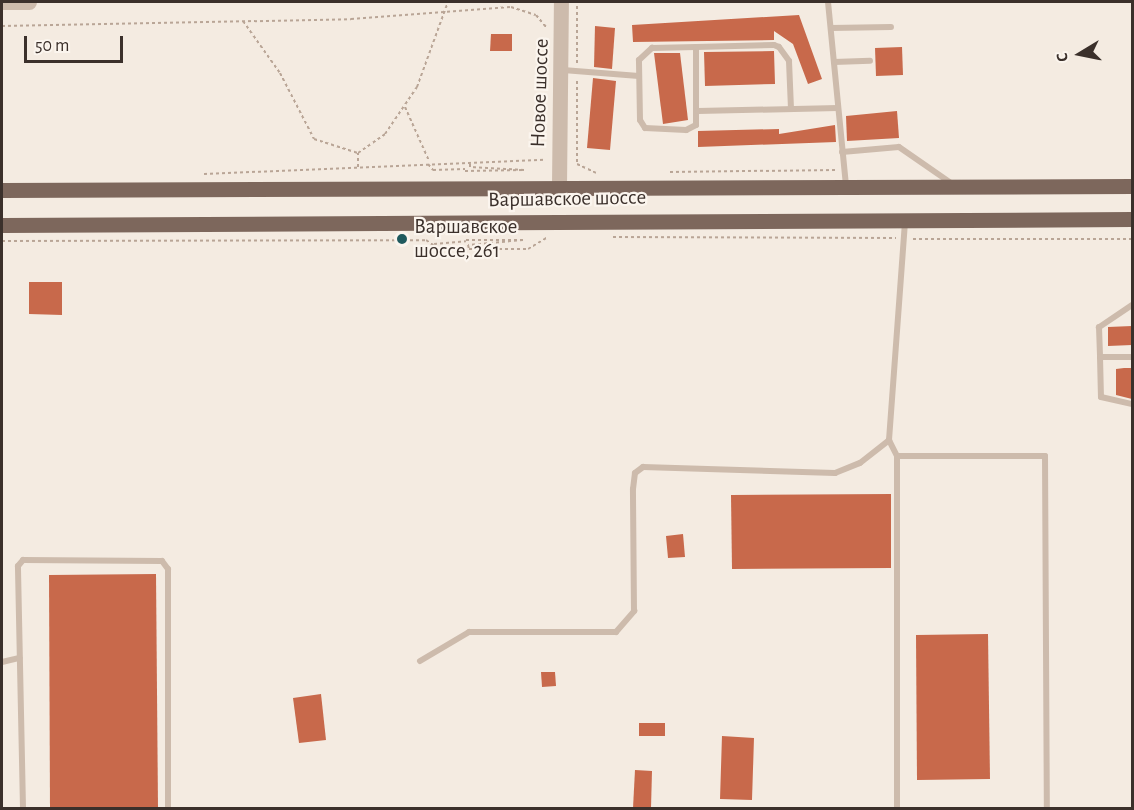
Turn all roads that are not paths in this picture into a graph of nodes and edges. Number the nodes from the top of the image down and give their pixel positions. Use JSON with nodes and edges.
{"nodes":[{"id":1,"x":2,"y":2,"type":"edge"},
{"id":2,"x":29,"y":2,"type":"edge"},
{"id":3,"x":561,"y":2,"type":"edge"},
{"id":4,"x":828,"y":2,"type":"edge"},
{"id":5,"x":891,"y":27,"type":"dead end"},
{"id":6,"x":831,"y":28,"type":"junction"},
{"id":7,"x":696,"y":47,"type":"junction"},
{"id":8,"x":870,"y":61,"type":"dead end"},
{"id":9,"x":834,"y":62,"type":"junction"},
{"id":10,"x":562,"y":70,"type":"junction"},
{"id":11,"x":639,"y":76,"type":"junction"},
{"id":12,"x":838,"y":108,"type":"junction"},
{"id":13,"x":791,"y":109,"type":"junction"},
{"id":14,"x":698,"y":111,"type":"junction"},
{"id":15,"x":842,"y":152,"type":"junction"},
{"id":16,"x":559,"y":186,"type":"junction"},
{"id":17,"x":846,"y":186,"type":"junction"},
{"id":18,"x":954,"y":186,"type":"junction"},
{"id":19,"x":1132,"y":186,"type":"edge"},
{"id":20,"x":2,"y":190,"type":"edge"},
{"id":21,"x":905,"y":217,"type":"junction"},
{"id":22,"x":1132,"y":219,"type":"edge"},
{"id":23,"x":2,"y":225,"type":"edge"},
{"id":24,"x":1132,"y":305,"type":"edge"},
{"id":25,"x":1100,"y":357,"type":"junction"},
{"id":26,"x":1132,"y":357,"type":"edge"},
{"id":27,"x":1132,"y":404,"type":"edge"},
{"id":28,"x":889,"y":440,"type":"junction"},
{"id":29,"x":897,"y":456,"type":"junction"},
{"id":30,"x":20,"y":658,"type":"junction"},
{"id":31,"x":420,"y":661,"type":"dead end"},
{"id":32,"x":2,"y":662,"type":"edge"},
{"id":33,"x":22,"y":808,"type":"edge"},
{"id":34,"x":168,"y":808,"type":"edge"},
{"id":35,"x":897,"y":808,"type":"edge"},
{"id":36,"x":1047,"y":808,"type":"edge"}],
"edges":[{"from":1,"to":2,"type":"street"},
{"from":3,"to":10,"type":"street","name":"Новое шоссе"},
{"from":4,"to":6,"type":"lane"},
{"from":5,"to":6,"type":"lane"},
{"from":6,"to":9,"type":"lane"},
{"from":7,"to":11,"type":"lane"},
{"from":7,"to":13,"type":"lane"},
{"from":7,"to":14,"type":"lane"},
{"from":8,"to":9,"type":"lane"},
{"from":9,"to":12,"type":"lane"},
{"from":10,"to":11,"type":"lane"},
{"from":10,"to":16,"type":"street","name":"Новое шоссе"},
{"from":11,"to":14,"type":"lane"},
{"from":12,"to":13,"type":"lane"},
{"from":12,"to":15,"type":"lane"},
{"from":13,"to":14,"type":"lane"},
{"from":15,"to":17,"type":"lane"},
{"from":15,"to":18,"type":"lane"},
{"from":16,"to":17,"type":"main road","name":"Варшавское шоссе"},
{"from":16,"to":20,"type":"main road","name":"Варшавское шоссе"},
{"from":17,"to":18,"type":"main road","name":"Варшавское шоссе"},
{"from":18,"to":19,"type":"main road","name":"Варшавское шоссе"},
{"from":21,"to":22,"type":"main road","name":"Варшавское шоссе"},
{"from":21,"to":23,"type":"main road","name":"Варшавское шоссе"},
{"from":21,"to":28,"type":"lane"},
{"from":24,"to":25,"type":"lane"},
{"from":25,"to":26,"type":"lane"},
{"from":25,"to":27,"type":"lane"},
{"from":28,"to":29,"type":"lane"},
{"from":28,"to":31,"type":"lane"},
{"from":29,"to":35,"type":"lane"},
{"from":29,"to":36,"type":"lane"},
{"from":30,"to":32,"type":"lane"},
{"from":30,"to":33,"type":"lane"},
{"from":30,"to":34,"type":"lane"}]}
